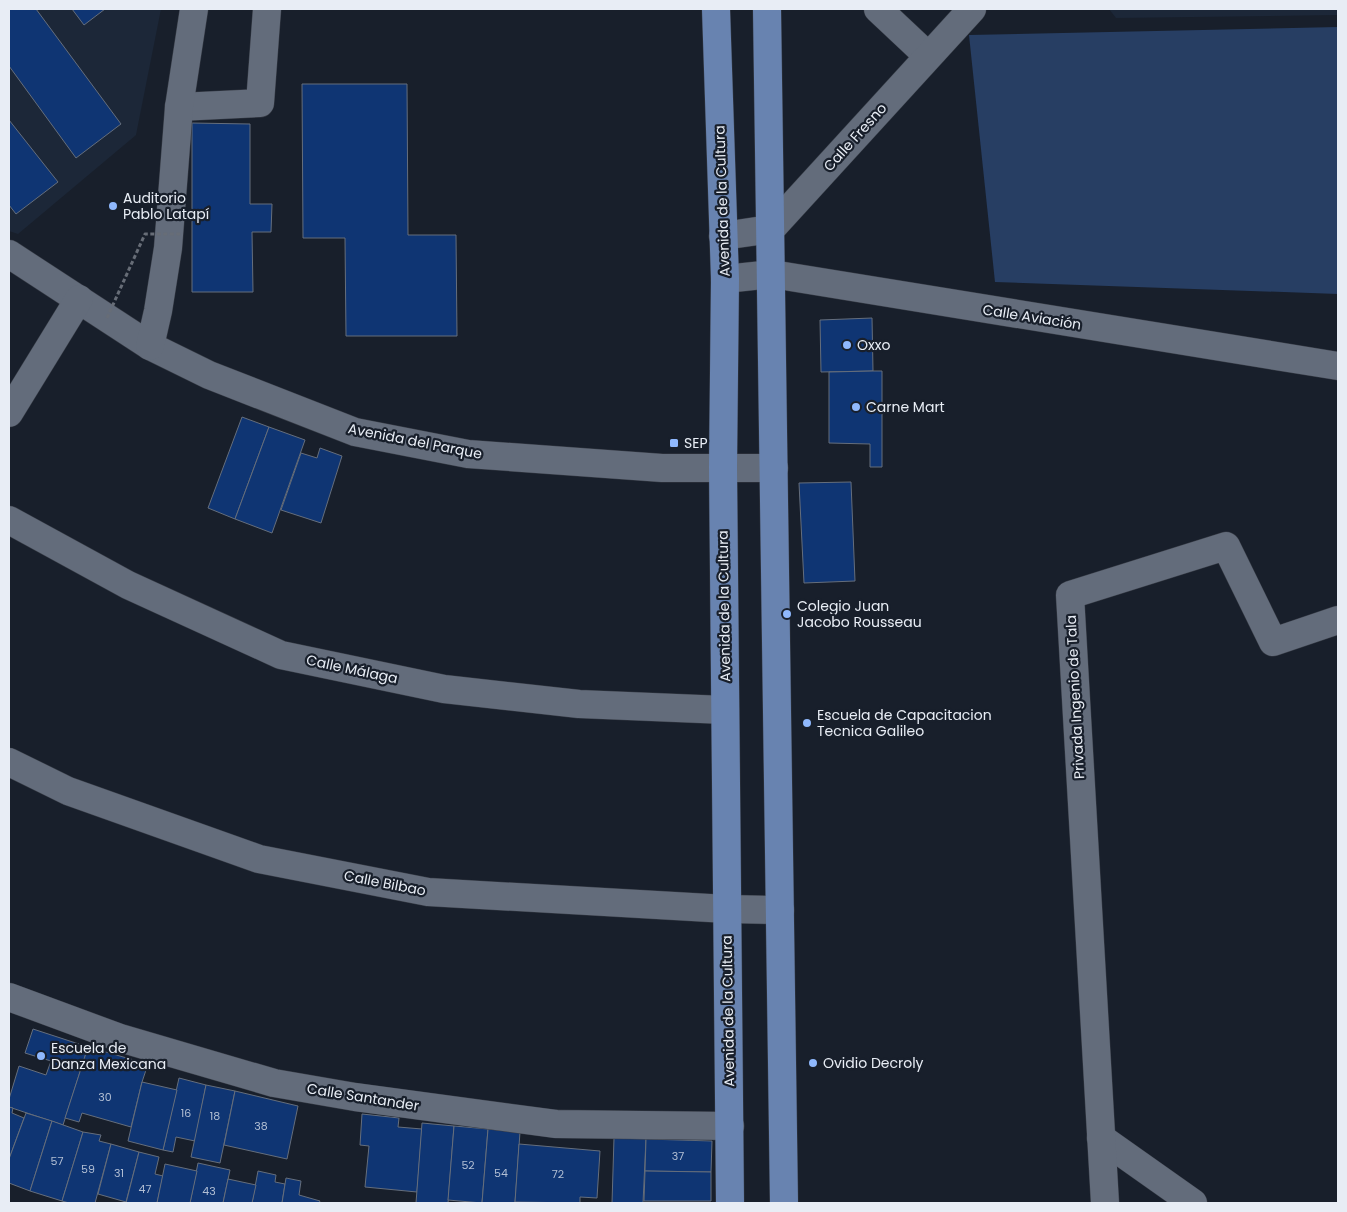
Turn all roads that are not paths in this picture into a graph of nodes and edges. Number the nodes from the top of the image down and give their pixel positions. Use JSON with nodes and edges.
{"nodes":[{"id":1,"x":194,"y":9,"type":"edge"},
{"id":2,"x":268,"y":9,"type":"edge"},
{"id":3,"x":716,"y":9,"type":"edge"},
{"id":4,"x":767,"y":9,"type":"edge"},
{"id":5,"x":878,"y":9,"type":"edge"},
{"id":6,"x":972,"y":9,"type":"edge"},
{"id":7,"x":928,"y":56,"type":"junction"},
{"id":8,"x":179,"y":107,"type":"junction"},
{"id":9,"x":771,"y":229,"type":"junction"},
{"id":10,"x":722,"y":236,"type":"junction"},
{"id":11,"x":9,"y":254,"type":"edge"},
{"id":12,"x":772,"y":274,"type":"junction"},
{"id":13,"x":725,"y":279,"type":"junction"},
{"id":14,"x":79,"y":299,"type":"junction"},
{"id":15,"x":150,"y":346,"type":"junction"},
{"id":16,"x":1338,"y":366,"type":"edge"},
{"id":17,"x":9,"y":413,"type":"edge"},
{"id":18,"x":723,"y":467,"type":"junction"},
{"id":19,"x":774,"y":468,"type":"junction"},
{"id":20,"x":9,"y":520,"type":"edge"},
{"id":21,"x":1338,"y":620,"type":"edge"},
{"id":22,"x":725,"y":710,"type":"junction"},
{"id":23,"x":9,"y":762,"type":"edge"},
{"id":24,"x":727,"y":909,"type":"junction"},
{"id":25,"x":780,"y":910,"type":"junction"},
{"id":26,"x":9,"y":998,"type":"edge"},
{"id":27,"x":730,"y":1126,"type":"junction"},
{"id":28,"x":1101,"y":1138,"type":"junction"},
{"id":29,"x":730,"y":1203,"type":"edge"},
{"id":30,"x":784,"y":1203,"type":"edge"},
{"id":31,"x":1105,"y":1203,"type":"edge"},
{"id":32,"x":1193,"y":1203,"type":"edge"}],
"edges":[{"from":1,"to":8,"type":"street"},
{"from":2,"to":8,"type":"street"},
{"from":3,"to":10,"type":"main road","name":"Avenida de la Cultura"},
{"from":4,"to":9,"type":"main road"},
{"from":5,"to":7,"type":"street"},
{"from":6,"to":7,"type":"street","name":"Calle Fresno"},
{"from":7,"to":9,"type":"street","name":"Calle Fresno"},
{"from":8,"to":15,"type":"street"},
{"from":9,"to":10,"type":"street"},
{"from":9,"to":12,"type":"main road"},
{"from":10,"to":13,"type":"main road","name":"Avenida de la Cultura"},
{"from":11,"to":14,"type":"street","name":"Avenida del Parque"},
{"from":12,"to":13,"type":"street","name":"Calle Aviación"},
{"from":12,"to":16,"type":"street","name":"Calle Aviación"},
{"from":12,"to":19,"type":"main road"},
{"from":13,"to":18,"type":"main road","name":"Avenida de la Cultura"},
{"from":14,"to":15,"type":"street","name":"Avenida del Parque"},
{"from":14,"to":17,"type":"street"},
{"from":15,"to":18,"type":"street","name":"Avenida del Parque"},
{"from":18,"to":19,"type":"street","name":"Avenida del Parque"},
{"from":18,"to":22,"type":"main road","name":"Avenida de la Cultura"},
{"from":19,"to":25,"type":"main road"},
{"from":20,"to":22,"type":"street","name":"Calle Málaga"},
{"from":21,"to":28,"type":"street","name":"Privada Ingenio de Tala"},
{"from":22,"to":24,"type":"main road","name":"Avenida de la Cultura"},
{"from":23,"to":24,"type":"street","name":"Calle Bilbao"},
{"from":24,"to":25,"type":"street","name":"Calle Bilbao"},
{"from":24,"to":27,"type":"main road","name":"Avenida de la Cultura"},
{"from":25,"to":30,"type":"main road"},
{"from":26,"to":27,"type":"street","name":"Calle Santander"},
{"from":27,"to":29,"type":"main road","name":"Avenida de la Cultura"},
{"from":28,"to":31,"type":"street","name":"Privada Ingenio de Tala"},
{"from":28,"to":32,"type":"street"}]}
